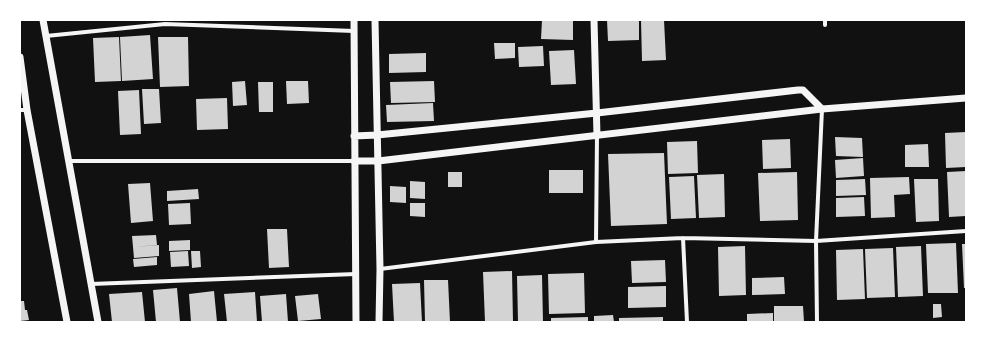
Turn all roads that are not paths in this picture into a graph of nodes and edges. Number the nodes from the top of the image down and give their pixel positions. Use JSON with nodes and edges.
{"nodes":[{"id":1,"x":43,"y":20,"type":"edge"},
{"id":2,"x":354,"y":20,"type":"edge"},
{"id":3,"x":375,"y":20,"type":"edge"},
{"id":4,"x":594,"y":20,"type":"edge"},
{"id":5,"x":165,"y":22,"type":"edge"},
{"id":6,"x":354,"y":31,"type":"junction"},
{"id":7,"x":46,"y":36,"type":"junction"},
{"id":8,"x":20,"y":57,"type":"edge"},
{"id":9,"x":966,"y":98,"type":"edge"},
{"id":10,"x":822,"y":109,"type":"junction"},
{"id":11,"x":23,"y":110,"type":"edge"},
{"id":12,"x":597,"y":113,"type":"junction"},
{"id":13,"x":378,"y":135,"type":"junction"},
{"id":14,"x":354,"y":136,"type":"junction"},
{"id":15,"x":597,"y":136,"type":"junction"},
{"id":16,"x":68,"y":161,"type":"junction"},
{"id":17,"x":354,"y":161,"type":"junction"},
{"id":18,"x":378,"y":162,"type":"junction"},
{"id":19,"x":966,"y":231,"type":"edge"},
{"id":20,"x":684,"y":238,"type":"junction"},
{"id":21,"x":816,"y":241,"type":"junction"},
{"id":22,"x":596,"y":242,"type":"junction"},
{"id":23,"x":380,"y":269,"type":"junction"},
{"id":24,"x":356,"y":274,"type":"junction"},
{"id":25,"x":90,"y":284,"type":"junction"},
{"id":26,"x":67,"y":322,"type":"edge"},
{"id":27,"x":98,"y":322,"type":"edge"},
{"id":28,"x":356,"y":322,"type":"edge"},
{"id":29,"x":379,"y":322,"type":"edge"},
{"id":30,"x":687,"y":322,"type":"edge"},
{"id":31,"x":818,"y":322,"type":"edge"}],
"edges":[{"from":1,"to":7,"type":"street"},
{"from":2,"to":6,"type":"street"},
{"from":3,"to":13,"type":"street"},
{"from":4,"to":12,"type":"street"},
{"from":5,"to":6,"type":"street"},
{"from":5,"to":7,"type":"street"},
{"from":6,"to":14,"type":"street"},
{"from":7,"to":16,"type":"street"},
{"from":8,"to":11,"type":"street"},
{"from":9,"to":10,"type":"street"},
{"from":10,"to":12,"type":"street"},
{"from":10,"to":15,"type":"street"},
{"from":10,"to":21,"type":"street"},
{"from":11,"to":26,"type":"street"},
{"from":12,"to":13,"type":"street"},
{"from":12,"to":15,"type":"street"},
{"from":13,"to":14,"type":"street"},
{"from":13,"to":18,"type":"street"},
{"from":14,"to":17,"type":"street"},
{"from":15,"to":18,"type":"street"},
{"from":15,"to":22,"type":"street"},
{"from":16,"to":17,"type":"street"},
{"from":16,"to":25,"type":"street"},
{"from":17,"to":18,"type":"street"},
{"from":17,"to":24,"type":"street"},
{"from":18,"to":23,"type":"street"},
{"from":19,"to":21,"type":"street"},
{"from":20,"to":21,"type":"street"},
{"from":20,"to":22,"type":"street"},
{"from":20,"to":30,"type":"street"},
{"from":21,"to":31,"type":"street"},
{"from":22,"to":23,"type":"street"},
{"from":23,"to":29,"type":"street"},
{"from":24,"to":25,"type":"street"},
{"from":24,"to":28,"type":"street"},
{"from":25,"to":27,"type":"street"}]}
